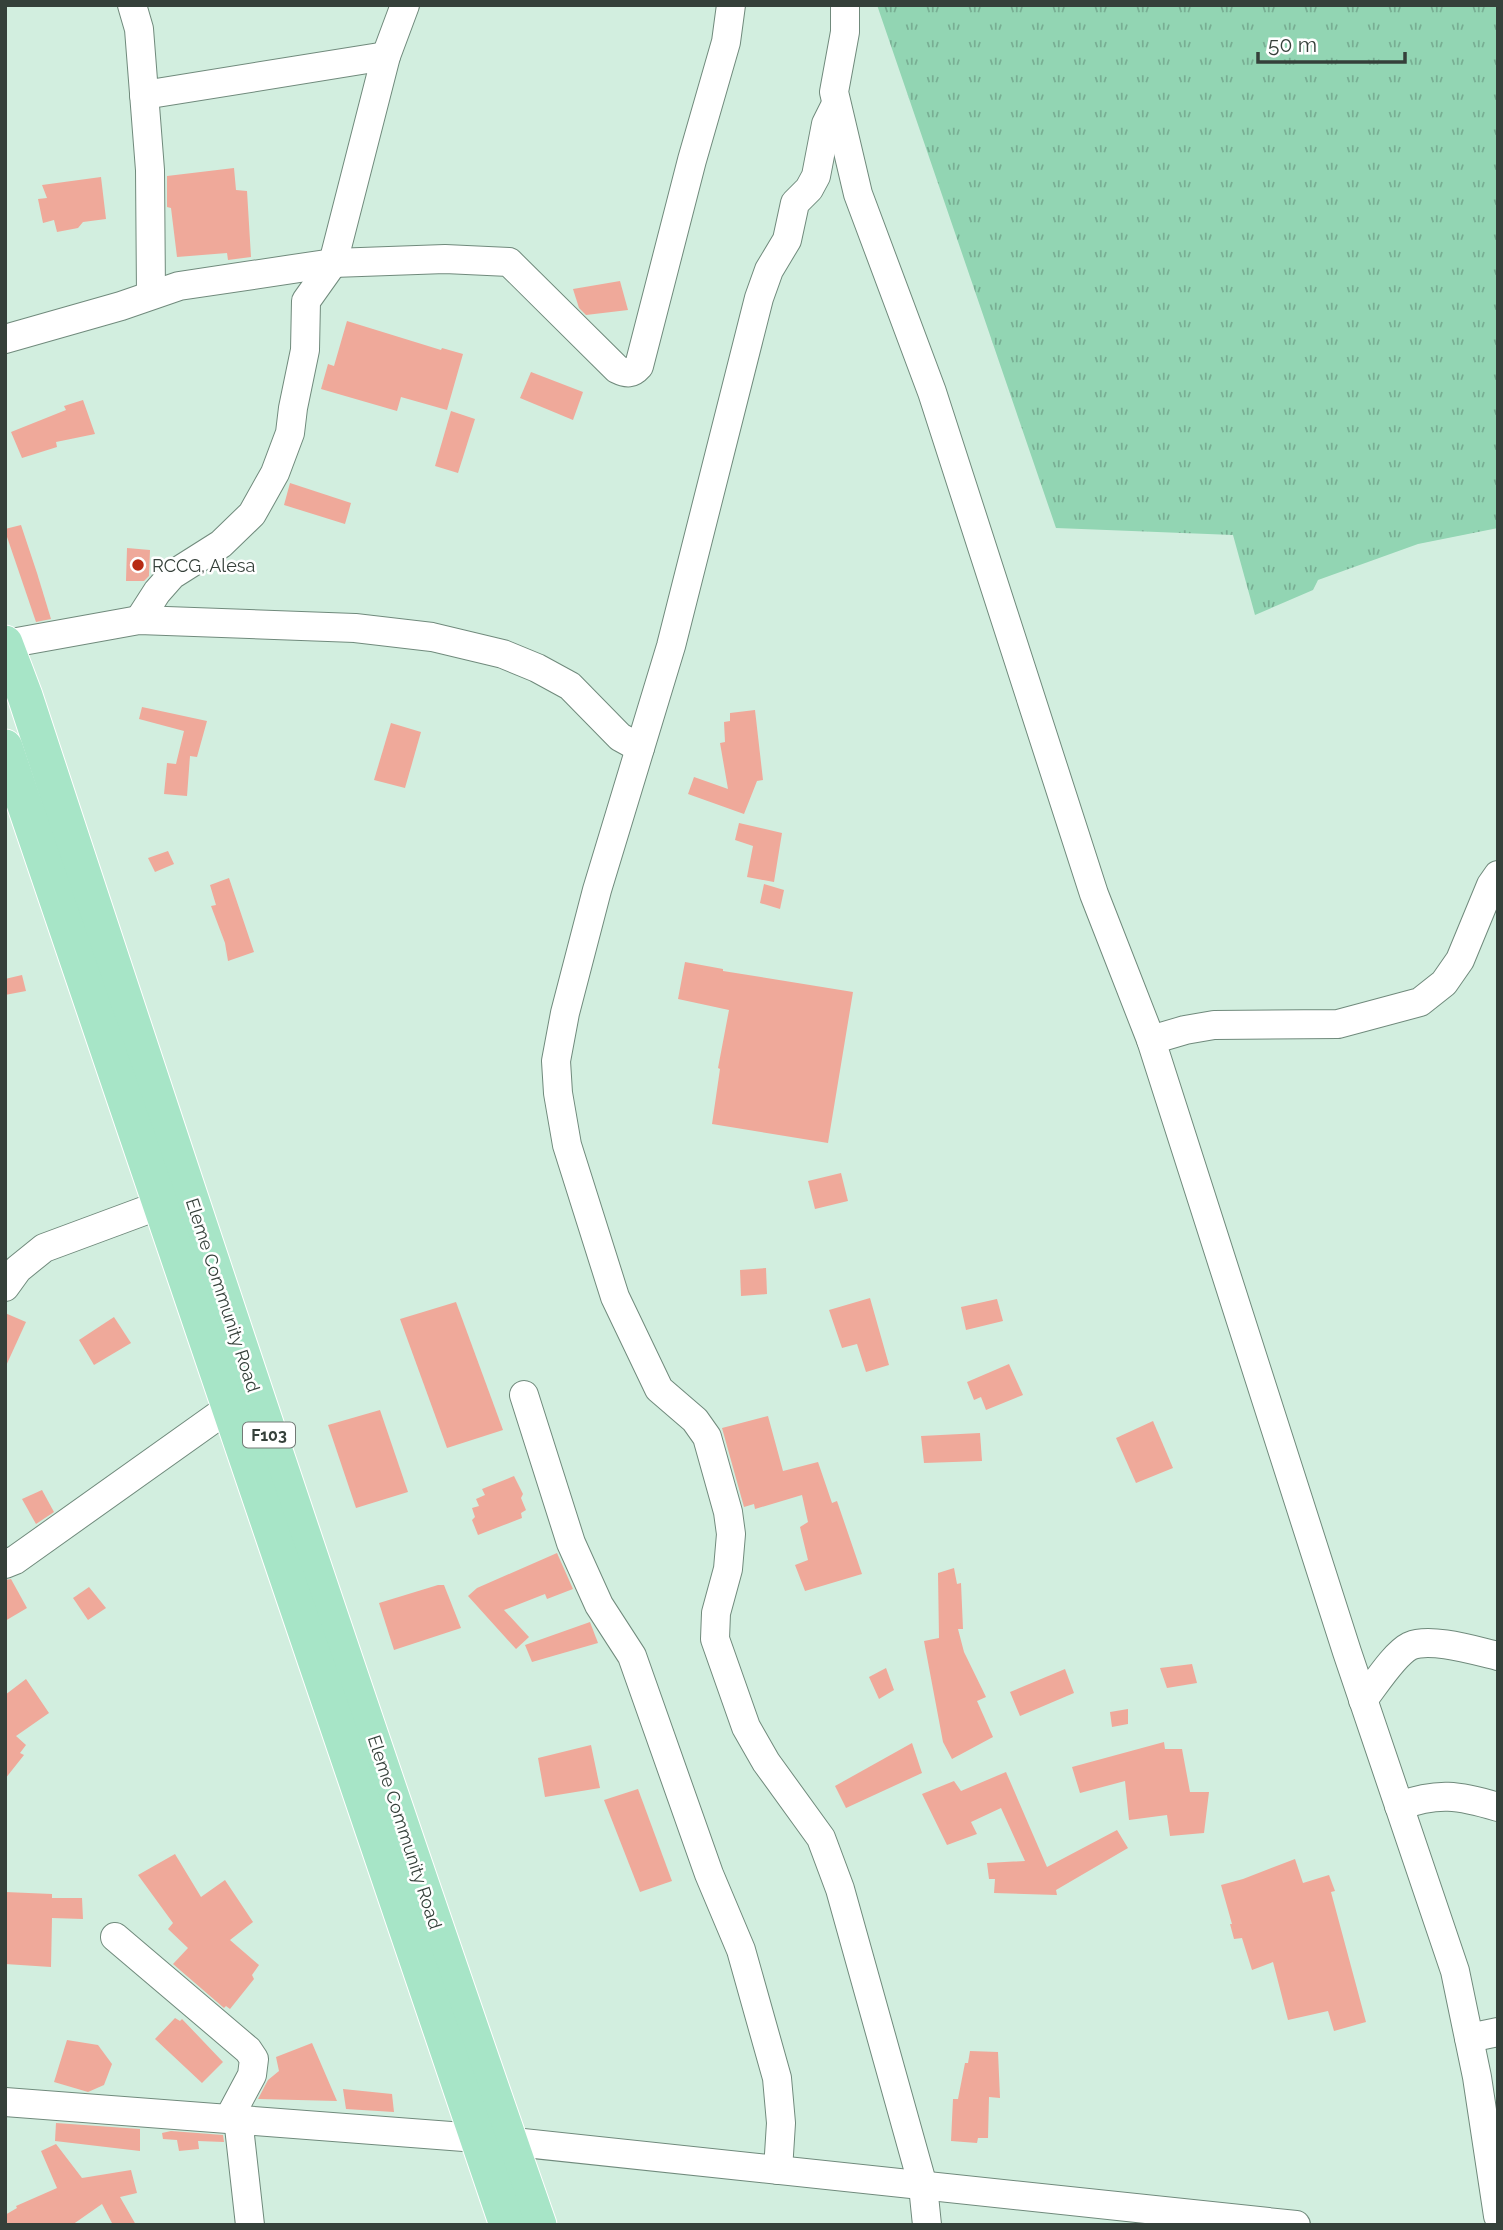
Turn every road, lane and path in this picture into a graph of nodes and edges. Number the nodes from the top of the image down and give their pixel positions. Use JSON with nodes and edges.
{"nodes":[{"id":1,"x":132,"y":5,"type":"edge"},
{"id":2,"x":731,"y":5,"type":"edge"},
{"id":3,"x":845,"y":5,"type":"edge"},
{"id":4,"x":398,"y":10,"type":"edge"},
{"id":5,"x":386,"y":56,"type":"junction"},
{"id":6,"x":144,"y":95,"type":"junction"},
{"id":7,"x":836,"y":104,"type":"junction"},
{"id":8,"x":333,"y":263,"type":"junction"},
{"id":9,"x":151,"y":294,"type":"junction"},
{"id":10,"x":5,"y":339,"type":"edge"},
{"id":11,"x":139,"y":620,"type":"junction"},
{"id":12,"x":5,"y":643,"type":"edge"},
{"id":13,"x":5,"y":747,"type":"edge"},
{"id":14,"x":640,"y":748,"type":"junction"},
{"id":15,"x":1498,"y":875,"type":"edge"},
{"id":16,"x":1152,"y":1040,"type":"junction"},
{"id":17,"x":160,"y":1205,"type":"junction"},
{"id":18,"x":5,"y":1287,"type":"edge"},
{"id":19,"x":524,"y":1395,"type":"dead end"},
{"id":20,"x":230,"y":1407,"type":"junction"},
{"id":21,"x":5,"y":1564,"type":"edge"},
{"id":22,"x":1498,"y":1656,"type":"edge"},
{"id":23,"x":1363,"y":1700,"type":"junction"},
{"id":24,"x":1399,"y":1805,"type":"junction"},
{"id":25,"x":1498,"y":1807,"type":"edge"},
{"id":26,"x":115,"y":1937,"type":"dead end"},
{"id":27,"x":1498,"y":2032,"type":"edge"},
{"id":28,"x":1469,"y":2038,"type":"junction"},
{"id":29,"x":5,"y":2102,"type":"edge"},
{"id":30,"x":234,"y":2118,"type":"junction"},
{"id":31,"x":493,"y":2140,"type":"junction"},
{"id":32,"x":778,"y":2171,"type":"junction"},
{"id":33,"x":923,"y":2186,"type":"junction"},
{"id":34,"x":1498,"y":2216,"type":"edge"},
{"id":35,"x":250,"y":2225,"type":"edge"},
{"id":36,"x":507,"y":2225,"type":"edge"},
{"id":37,"x":539,"y":2225,"type":"edge"},
{"id":38,"x":928,"y":2225,"type":"edge"},
{"id":39,"x":1296,"y":2225,"type":"edge"}],
"edges":[{"from":1,"to":6,"type":"street"},
{"from":2,"to":8,"type":"street"},
{"from":3,"to":7,"type":"street"},
{"from":4,"to":5,"type":"street"},
{"from":5,"to":6,"type":"street"},
{"from":5,"to":8,"type":"street"},
{"from":6,"to":9,"type":"street"},
{"from":7,"to":14,"type":"street"},
{"from":7,"to":16,"type":"street"},
{"from":8,"to":9,"type":"street"},
{"from":8,"to":11,"type":"street"},
{"from":9,"to":10,"type":"street"},
{"from":11,"to":12,"type":"street"},
{"from":11,"to":14,"type":"street"},
{"from":12,"to":31,"type":"main road","name":"Eleme Community Road","number":"F103"},
{"from":13,"to":17,"type":"main road","name":"Eleme Community Road","number":"F103"},
{"from":14,"to":33,"type":"street"},
{"from":15,"to":16,"type":"street"},
{"from":16,"to":23,"type":"street"},
{"from":17,"to":18,"type":"street"},
{"from":17,"to":20,"type":"main road","name":"Eleme Community Road","number":"F103"},
{"from":19,"to":32,"type":"street"},
{"from":20,"to":21,"type":"street"},
{"from":20,"to":31,"type":"main road","name":"Eleme Community Road","number":"F103"},
{"from":22,"to":23,"type":"street"},
{"from":23,"to":24,"type":"street"},
{"from":24,"to":25,"type":"street"},
{"from":24,"to":28,"type":"street"},
{"from":26,"to":30,"type":"street"},
{"from":27,"to":28,"type":"street"},
{"from":28,"to":34,"type":"street"},
{"from":29,"to":30,"type":"street"},
{"from":30,"to":31,"type":"street"},
{"from":30,"to":35,"type":"street"},
{"from":31,"to":32,"type":"street"},
{"from":31,"to":36,"type":"main road","name":"Eleme Community Road","number":"F103"},
{"from":31,"to":37,"type":"main road","name":"Eleme Community Road","number":"F103"},
{"from":32,"to":33,"type":"street"},
{"from":33,"to":38,"type":"street"},
{"from":33,"to":39,"type":"street"}]}
